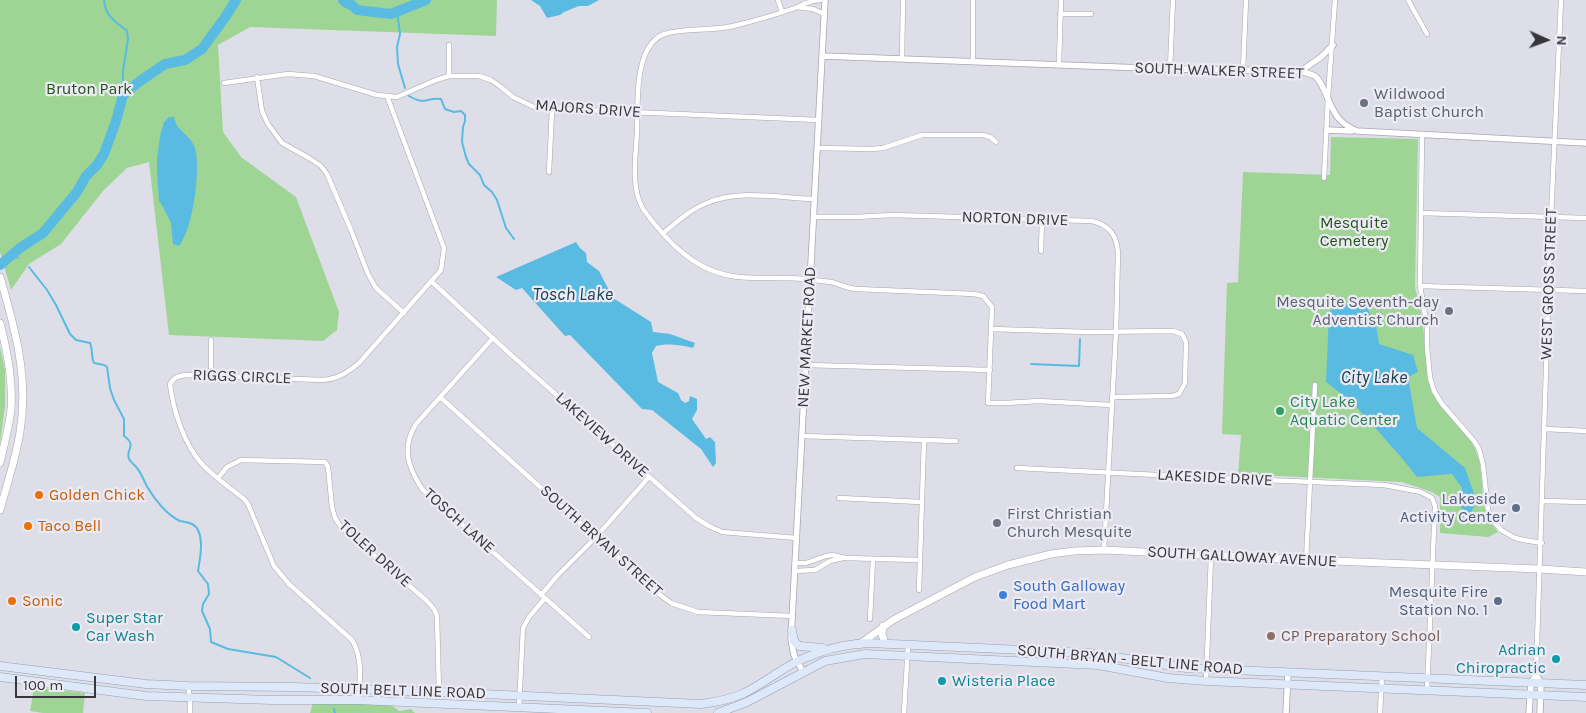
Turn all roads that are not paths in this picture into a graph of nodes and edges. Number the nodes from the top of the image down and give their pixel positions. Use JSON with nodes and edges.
{"nodes":[{"id":1,"x":778,"y":0,"type":"edge"},
{"id":2,"x":820,"y":0,"type":"edge"},
{"id":3,"x":825,"y":0,"type":"edge"},
{"id":4,"x":903,"y":0,"type":"edge"},
{"id":5,"x":972,"y":0,"type":"edge"},
{"id":6,"x":1061,"y":0,"type":"edge"},
{"id":7,"x":1173,"y":0,"type":"edge"},
{"id":8,"x":1246,"y":0,"type":"edge"},
{"id":9,"x":1335,"y":0,"type":"edge"},
{"id":10,"x":1408,"y":0,"type":"edge"},
{"id":11,"x":1561,"y":0,"type":"edge"},
{"id":12,"x":797,"y":7,"type":"junction"},
{"id":13,"x":782,"y":12,"type":"junction"},
{"id":14,"x":824,"y":14,"type":"junction"},
{"id":15,"x":1060,"y":14,"type":"junction"},
{"id":16,"x":1091,"y":14,"type":"dead end"},
{"id":17,"x":1427,"y":34,"type":"dead end"},
{"id":18,"x":449,"y":45,"type":"dead end"},
{"id":19,"x":1333,"y":45,"type":"junction"},
{"id":20,"x":822,"y":56,"type":"junction"},
{"id":21,"x":902,"y":59,"type":"junction"},
{"id":22,"x":973,"y":61,"type":"junction"},
{"id":23,"x":1059,"y":64,"type":"junction"},
{"id":24,"x":1170,"y":69,"type":"junction"},
{"id":25,"x":1243,"y":70,"type":"junction"},
{"id":26,"x":1301,"y":71,"type":"junction"},
{"id":27,"x":449,"y":76,"type":"junction"},
{"id":28,"x":257,"y":77,"type":"junction"},
{"id":29,"x":224,"y":83,"type":"dead end"},
{"id":30,"x":387,"y":96,"type":"junction"},
{"id":31,"x":1328,"y":97,"type":"junction"},
{"id":32,"x":552,"y":110,"type":"junction"},
{"id":33,"x":637,"y":113,"type":"junction"},
{"id":34,"x":819,"y":120,"type":"junction"},
{"id":35,"x":1327,"y":130,"type":"junction"},
{"id":36,"x":1357,"y":131,"type":"junction"},
{"id":37,"x":1422,"y":135,"type":"junction"},
{"id":38,"x":1554,"y":141,"type":"junction"},
{"id":39,"x":996,"y":142,"type":"dead end"},
{"id":40,"x":1586,"y":143,"type":"edge"},
{"id":41,"x":817,"y":148,"type":"junction"},
{"id":42,"x":549,"y":172,"type":"dead end"},
{"id":43,"x":1324,"y":178,"type":"dead end"},
{"id":44,"x":814,"y":199,"type":"junction"},
{"id":45,"x":1421,"y":213,"type":"junction"},
{"id":46,"x":814,"y":217,"type":"junction"},
{"id":47,"x":1551,"y":217,"type":"junction"},
{"id":48,"x":1586,"y":218,"type":"edge"},
{"id":49,"x":1042,"y":220,"type":"junction"},
{"id":50,"x":663,"y":233,"type":"junction"},
{"id":51,"x":1041,"y":251,"type":"dead end"},
{"id":52,"x":0,"y":277,"type":"edge"},
{"id":53,"x":810,"y":280,"type":"junction"},
{"id":54,"x":431,"y":281,"type":"junction"},
{"id":55,"x":1420,"y":286,"type":"junction"},
{"id":56,"x":1549,"y":290,"type":"junction"},
{"id":57,"x":1586,"y":291,"type":"edge"},
{"id":58,"x":404,"y":313,"type":"junction"},
{"id":59,"x":0,"y":323,"type":"edge"},
{"id":60,"x":991,"y":329,"type":"junction"},
{"id":61,"x":1116,"y":332,"type":"junction"},
{"id":62,"x":493,"y":338,"type":"junction"},
{"id":63,"x":212,"y":340,"type":"dead end"},
{"id":64,"x":806,"y":365,"type":"junction"},
{"id":65,"x":990,"y":370,"type":"junction"},
{"id":66,"x":211,"y":376,"type":"junction"},
{"id":67,"x":1315,"y":385,"type":"dead end"},
{"id":68,"x":440,"y":397,"type":"junction"},
{"id":69,"x":1112,"y":397,"type":"junction"},
{"id":70,"x":1111,"y":405,"type":"junction"},
{"id":71,"x":1545,"y":429,"type":"junction"},
{"id":72,"x":8,"y":430,"type":"junction"},
{"id":73,"x":1586,"y":431,"type":"edge"},
{"id":74,"x":20,"y":432,"type":"junction"},
{"id":75,"x":802,"y":436,"type":"junction"},
{"id":76,"x":924,"y":440,"type":"junction"},
{"id":77,"x":956,"y":441,"type":"dead end"},
{"id":78,"x":0,"y":463,"type":"edge"},
{"id":79,"x":1017,"y":468,"type":"dead end"},
{"id":80,"x":1108,"y":473,"type":"junction"},
{"id":81,"x":649,"y":477,"type":"junction"},
{"id":82,"x":218,"y":478,"type":"junction"},
{"id":83,"x":1310,"y":482,"type":"junction"},
{"id":84,"x":840,"y":498,"type":"dead end"},
{"id":85,"x":1542,"y":501,"type":"junction"},
{"id":86,"x":921,"y":502,"type":"junction"},
{"id":87,"x":1586,"y":502,"type":"edge"},
{"id":88,"x":0,"y":510,"type":"edge"},
{"id":89,"x":596,"y":537,"type":"junction"},
{"id":90,"x":797,"y":538,"type":"junction"},
{"id":91,"x":1542,"y":542,"type":"junction"},
{"id":92,"x":1104,"y":550,"type":"junction"},
{"id":93,"x":1211,"y":556,"type":"junction"},
{"id":94,"x":845,"y":558,"type":"junction"},
{"id":95,"x":873,"y":559,"type":"junction"},
{"id":96,"x":919,"y":560,"type":"junction"},
{"id":97,"x":1306,"y":560,"type":"junction"},
{"id":98,"x":795,"y":562,"type":"junction"},
{"id":99,"x":1433,"y":564,"type":"junction"},
{"id":100,"x":1540,"y":569,"type":"junction"},
{"id":101,"x":795,"y":571,"type":"junction"},
{"id":102,"x":1586,"y":572,"type":"edge"},
{"id":103,"x":919,"y":590,"type":"dead end"},
{"id":104,"x":543,"y":597,"type":"junction"},
{"id":105,"x":793,"y":616,"type":"junction"},
{"id":106,"x":870,"y":619,"type":"dead end"},
{"id":107,"x":883,"y":626,"type":"junction"},
{"id":108,"x":792,"y":630,"type":"junction"},
{"id":109,"x":589,"y":636,"type":"dead end"},
{"id":110,"x":860,"y":644,"type":"junction"},
{"id":111,"x":885,"y":644,"type":"junction"},
{"id":112,"x":908,"y":644,"type":"junction"},
{"id":113,"x":972,"y":647,"type":"junction"},
{"id":114,"x":832,"y":648,"type":"junction"},
{"id":115,"x":907,"y":656,"type":"junction"},
{"id":116,"x":972,"y":659,"type":"junction"},
{"id":117,"x":797,"y":661,"type":"junction"},
{"id":118,"x":826,"y":661,"type":"junction"},
{"id":119,"x":0,"y":666,"type":"edge"},
{"id":120,"x":1206,"y":669,"type":"junction"},
{"id":121,"x":803,"y":672,"type":"junction"},
{"id":122,"x":1288,"y":672,"type":"junction"},
{"id":123,"x":63,"y":674,"type":"junction"},
{"id":124,"x":1341,"y":674,"type":"junction"},
{"id":125,"x":1536,"y":674,"type":"junction"},
{"id":126,"x":1382,"y":676,"type":"junction"},
{"id":127,"x":0,"y":677,"type":"edge"},
{"id":128,"x":1427,"y":678,"type":"junction"},
{"id":129,"x":28,"y":681,"type":"junction"},
{"id":130,"x":1206,"y":681,"type":"junction"},
{"id":131,"x":1485,"y":681,"type":"junction"},
{"id":132,"x":1531,"y":683,"type":"junction"},
{"id":133,"x":1541,"y":683,"type":"junction"},
{"id":134,"x":1287,"y":684,"type":"junction"},
{"id":135,"x":1586,"y":685,"type":"edge"},
{"id":136,"x":188,"y":686,"type":"junction"},
{"id":137,"x":1340,"y":686,"type":"junction"},
{"id":138,"x":273,"y":687,"type":"junction"},
{"id":139,"x":1381,"y":688,"type":"junction"},
{"id":140,"x":359,"y":690,"type":"junction"},
{"id":141,"x":1427,"y":690,"type":"junction"},
{"id":142,"x":439,"y":692,"type":"junction"},
{"id":143,"x":1484,"y":692,"type":"junction"},
{"id":144,"x":464,"y":693,"type":"junction"},
{"id":145,"x":1530,"y":694,"type":"junction"},
{"id":146,"x":520,"y":695,"type":"junction"},
{"id":147,"x":1540,"y":695,"type":"junction"},
{"id":148,"x":1586,"y":697,"type":"edge"},
{"id":149,"x":190,"y":698,"type":"junction"},
{"id":150,"x":272,"y":700,"type":"junction"},
{"id":151,"x":358,"y":700,"type":"junction"},
{"id":152,"x":605,"y":700,"type":"junction"},
{"id":153,"x":642,"y":702,"type":"junction"},
{"id":154,"x":716,"y":702,"type":"junction"},
{"id":155,"x":463,"y":705,"type":"junction"},
{"id":156,"x":519,"y":707,"type":"junction"},
{"id":157,"x":605,"y":711,"type":"junction"},
{"id":158,"x":190,"y":713,"type":"edge"},
{"id":159,"x":642,"y":713,"type":"edge"},
{"id":160,"x":647,"y":713,"type":"edge"},
{"id":161,"x":718,"y":713,"type":"edge"},
{"id":162,"x":904,"y":713,"type":"edge"},
{"id":163,"x":1286,"y":713,"type":"edge"},
{"id":164,"x":1380,"y":713,"type":"edge"},
{"id":165,"x":1530,"y":713,"type":"edge"},
{"id":166,"x":1540,"y":713,"type":"edge"}],
"edges":[{"from":1,"to":13,"type":"street"},
{"from":2,"to":12,"type":"street"},
{"from":3,"to":14,"type":"street","name":"NEW MARKET ROAD"},
{"from":4,"to":21,"type":"street"},
{"from":5,"to":22,"type":"street"},
{"from":6,"to":15,"type":"street"},
{"from":7,"to":24,"type":"street"},
{"from":8,"to":25,"type":"street"},
{"from":9,"to":19,"type":"street"},
{"from":10,"to":17,"type":"street"},
{"from":11,"to":38,"type":"street","name":"WEST GROSS STREET"},
{"from":12,"to":13,"type":"street"},
{"from":12,"to":14,"type":"street"},
{"from":13,"to":33,"type":"street"},
{"from":14,"to":20,"type":"street","name":"NEW MARKET ROAD"},
{"from":15,"to":16,"type":"street"},
{"from":15,"to":23,"type":"street"},
{"from":18,"to":27,"type":"street"},
{"from":19,"to":26,"type":"street"},
{"from":19,"to":31,"type":"street"},
{"from":20,"to":21,"type":"street","name":"SOUTH WALKER STREET"},
{"from":20,"to":34,"type":"street","name":"NEW MARKET ROAD"},
{"from":21,"to":22,"type":"street","name":"SOUTH WALKER STREET"},
{"from":22,"to":23,"type":"street","name":"SOUTH WALKER STREET"},
{"from":23,"to":24,"type":"street","name":"SOUTH WALKER STREET"},
{"from":24,"to":25,"type":"street","name":"SOUTH WALKER STREET"},
{"from":25,"to":26,"type":"street","name":"SOUTH WALKER STREET"},
{"from":26,"to":31,"type":"street","name":"SOUTH WALKER STREET"},
{"from":27,"to":30,"type":"street","name":"MAJORS DRIVE"},
{"from":27,"to":32,"type":"street","name":"MAJORS DRIVE"},
{"from":28,"to":29,"type":"street","name":"MAJORS DRIVE"},
{"from":28,"to":30,"type":"street","name":"MAJORS DRIVE"},
{"from":28,"to":58,"type":"street"},
{"from":30,"to":54,"type":"street","name":"RIGGS CIRCLE"},
{"from":31,"to":35,"type":"street"},
{"from":31,"to":36,"type":"street","name":"SOUTH WALKER STREET"},
{"from":32,"to":33,"type":"street","name":"MAJORS DRIVE"},
{"from":32,"to":42,"type":"street"},
{"from":33,"to":34,"type":"street","name":"MAJORS DRIVE"},
{"from":33,"to":50,"type":"street"},
{"from":34,"to":41,"type":"street","name":"NEW MARKET ROAD"},
{"from":35,"to":36,"type":"street"},
{"from":35,"to":43,"type":"street"},
{"from":36,"to":37,"type":"street"},
{"from":37,"to":38,"type":"street"},
{"from":37,"to":45,"type":"street"},
{"from":38,"to":40,"type":"street"},
{"from":38,"to":47,"type":"street","name":"WEST GROSS STREET"},
{"from":39,"to":41,"type":"street"},
{"from":41,"to":44,"type":"street","name":"NEW MARKET ROAD"},
{"from":44,"to":46,"type":"street","name":"NEW MARKET ROAD"},
{"from":44,"to":50,"type":"street"},
{"from":45,"to":47,"type":"street"},
{"from":45,"to":55,"type":"street"},
{"from":46,"to":49,"type":"street","name":"NORTON DRIVE"},
{"from":46,"to":53,"type":"street","name":"NEW MARKET ROAD"},
{"from":47,"to":48,"type":"street"},
{"from":47,"to":56,"type":"street","name":"WEST GROSS STREET"},
{"from":49,"to":51,"type":"street"},
{"from":49,"to":61,"type":"street","name":"NORTON DRIVE"},
{"from":50,"to":53,"type":"street"},
{"from":52,"to":74,"type":"main road"},
{"from":53,"to":60,"type":"street"},
{"from":53,"to":64,"type":"street","name":"NEW MARKET ROAD"},
{"from":54,"to":58,"type":"street","name":"RIGGS CIRCLE"},
{"from":54,"to":62,"type":"street","name":"LAKEVIEW DRIVE"},
{"from":55,"to":56,"type":"street"},
{"from":55,"to":91,"type":"street"},
{"from":56,"to":57,"type":"street"},
{"from":56,"to":71,"type":"street","name":"WEST GROSS STREET"},
{"from":58,"to":66,"type":"street","name":"RIGGS CIRCLE"},
{"from":59,"to":72,"type":"main road"},
{"from":60,"to":61,"type":"street"},
{"from":60,"to":65,"type":"street"},
{"from":61,"to":69,"type":"street","name":"NORTON DRIVE"},
{"from":61,"to":69,"type":"street"},
{"from":62,"to":68,"type":"street","name":"TOSCH LANE"},
{"from":62,"to":81,"type":"street","name":"LAKEVIEW DRIVE"},
{"from":63,"to":66,"type":"street"},
{"from":64,"to":65,"type":"street"},
{"from":64,"to":75,"type":"street","name":"NEW MARKET ROAD"},
{"from":65,"to":70,"type":"street"},
{"from":66,"to":82,"type":"street","name":"RIGGS CIRCLE"},
{"from":67,"to":83,"type":"street"},
{"from":68,"to":89,"type":"street","name":"SOUTH BRYAN STREET"},
{"from":68,"to":104,"type":"street","name":"TOSCH LANE"},
{"from":69,"to":70,"type":"street","name":"NORTON DRIVE"},
{"from":70,"to":80,"type":"street","name":"NORTON DRIVE"},
{"from":71,"to":73,"type":"street"},
{"from":71,"to":85,"type":"street","name":"WEST GROSS STREET"},
{"from":72,"to":74,"type":"main road"},
{"from":72,"to":78,"type":"main road"},
{"from":74,"to":88,"type":"main road"},
{"from":75,"to":76,"type":"street"},
{"from":75,"to":90,"type":"street","name":"NEW MARKET ROAD"},
{"from":76,"to":77,"type":"street"},
{"from":76,"to":86,"type":"street"},
{"from":79,"to":80,"type":"street","name":"LAKESIDE DRIVE"},
{"from":80,"to":83,"type":"street","name":"LAKESIDE DRIVE"},
{"from":80,"to":92,"type":"street","name":"NORTON DRIVE"},
{"from":81,"to":89,"type":"street"},
{"from":81,"to":90,"type":"street","name":"LAKEVIEW DRIVE"},
{"from":82,"to":140,"type":"street","name":"RIGGS CIRCLE"},
{"from":82,"to":142,"type":"street","name":"TOLER DRIVE"},
{"from":83,"to":97,"type":"street"},
{"from":83,"to":99,"type":"street","name":"LAKESIDE DRIVE"},
{"from":84,"to":86,"type":"street"},
{"from":85,"to":87,"type":"street"},
{"from":85,"to":91,"type":"street","name":"WEST GROSS STREET"},
{"from":86,"to":96,"type":"street"},
{"from":89,"to":104,"type":"street"},
{"from":89,"to":105,"type":"street","name":"SOUTH BRYAN STREET"},
{"from":90,"to":98,"type":"street","name":"NEW MARKET ROAD"},
{"from":91,"to":100,"type":"street","name":"WEST GROSS STREET"},
{"from":92,"to":93,"type":"main road","name":"SOUTH GALLOWAY AVENUE"},
{"from":92,"to":107,"type":"main road","name":"SOUTH GALLOWAY AVENUE"},
{"from":93,"to":97,"type":"main road","name":"SOUTH GALLOWAY AVENUE"},
{"from":93,"to":120,"type":"street"},
{"from":94,"to":95,"type":"street"},
{"from":94,"to":98,"type":"street"},
{"from":94,"to":101,"type":"street"},
{"from":95,"to":96,"type":"street"},
{"from":95,"to":106,"type":"street"},
{"from":96,"to":103,"type":"street"},
{"from":97,"to":99,"type":"main road","name":"SOUTH GALLOWAY AVENUE"},
{"from":98,"to":101,"type":"street","name":"NEW MARKET ROAD"},
{"from":99,"to":100,"type":"main road","name":"SOUTH GALLOWAY AVENUE"},
{"from":99,"to":128,"type":"street"},
{"from":100,"to":102,"type":"main road","name":"SOUTH GALLOWAY AVENUE"},
{"from":100,"to":125,"type":"street","name":"WEST GROSS STREET"},
{"from":101,"to":105,"type":"street","name":"NEW MARKET ROAD"},
{"from":104,"to":109,"type":"street","name":"TOSCH LANE"},
{"from":104,"to":146,"type":"street"},
{"from":105,"to":108,"type":"street","name":"NEW MARKET ROAD"},
{"from":107,"to":110,"type":"main road","name":"SOUTH GALLOWAY AVENUE"},
{"from":107,"to":111,"type":"main road"},
{"from":108,"to":114,"type":"main road"},
{"from":108,"to":117,"type":"street","name":"NEW MARKET ROAD"},
{"from":110,"to":111,"type":"main road","name":"SOUTH BRYAN - BELT LINE ROAD"},
{"from":110,"to":114,"type":"main road","name":"SOUTH BRYAN - BELT LINE ROAD"},
{"from":110,"to":118,"type":"main road"},
{"from":111,"to":112,"type":"main road","name":"SOUTH BRYAN - BELT LINE ROAD"},
{"from":112,"to":113,"type":"main road","name":"SOUTH BRYAN - BELT LINE ROAD"},
{"from":112,"to":115,"type":"street"},
{"from":113,"to":116,"type":"main road"},
{"from":113,"to":120,"type":"main road","name":"SOUTH BRYAN - BELT LINE ROAD"},
{"from":114,"to":117,"type":"main road","name":"SOUTH BRYAN - BELT LINE ROAD"},
{"from":115,"to":116,"type":"main road","name":"SOUTH BRYAN - BELT LINE ROAD"},
{"from":115,"to":118,"type":"main road","name":"SOUTH BRYAN - BELT LINE ROAD"},
{"from":115,"to":162,"type":"street"},
{"from":116,"to":130,"type":"main road","name":"SOUTH BRYAN - BELT LINE ROAD"},
{"from":117,"to":121,"type":"street","name":"NEW MARKET ROAD"},
{"from":117,"to":154,"type":"main road","name":"SOUTH BELT LINE ROAD"},
{"from":118,"to":121,"type":"main road","name":"SOUTH BRYAN - BELT LINE ROAD"},
{"from":119,"to":123,"type":"main road","name":"SOUTH BELT LINE ROAD"},
{"from":120,"to":122,"type":"main road","name":"SOUTH BRYAN - BELT LINE ROAD"},
{"from":120,"to":130,"type":"street"},
{"from":121,"to":161,"type":"main road"},
{"from":122,"to":124,"type":"main road","name":"SOUTH BRYAN - BELT LINE ROAD"},
{"from":122,"to":134,"type":"street"},
{"from":123,"to":129,"type":"main road"},
{"from":123,"to":136,"type":"main road","name":"SOUTH BELT LINE ROAD"},
{"from":124,"to":126,"type":"main road","name":"SOUTH BRYAN - BELT LINE ROAD"},
{"from":124,"to":137,"type":"main road"},
{"from":125,"to":132,"type":"street"},
{"from":125,"to":133,"type":"street"},
{"from":126,"to":128,"type":"main road","name":"SOUTH BRYAN - BELT LINE ROAD"},
{"from":126,"to":139,"type":"street"},
{"from":127,"to":129,"type":"main road","name":"SOUTH BELT LINE ROAD"},
{"from":128,"to":131,"type":"main road","name":"SOUTH BRYAN - BELT LINE ROAD"},
{"from":128,"to":141,"type":"street"},
{"from":129,"to":149,"type":"main road","name":"SOUTH BELT LINE ROAD"},
{"from":130,"to":134,"type":"main road","name":"SOUTH BRYAN - BELT LINE ROAD"},
{"from":131,"to":132,"type":"main road","name":"SOUTH BRYAN - BELT LINE ROAD"},
{"from":131,"to":143,"type":"main road"},
{"from":132,"to":133,"type":"main road","name":"SOUTH BRYAN - BELT LINE ROAD"},
{"from":132,"to":145,"type":"street"},
{"from":133,"to":135,"type":"main road","name":"SOUTH BRYAN - BELT LINE ROAD"},
{"from":133,"to":147,"type":"street"},
{"from":134,"to":137,"type":"main road","name":"SOUTH BRYAN - BELT LINE ROAD"},
{"from":134,"to":163,"type":"street"},
{"from":136,"to":138,"type":"main road","name":"SOUTH BELT LINE ROAD"},
{"from":136,"to":149,"type":"street"},
{"from":137,"to":139,"type":"main road","name":"SOUTH BRYAN - BELT LINE ROAD"},
{"from":138,"to":140,"type":"main road","name":"SOUTH BELT LINE ROAD"},
{"from":138,"to":150,"type":"main road"},
{"from":139,"to":141,"type":"main road","name":"SOUTH BRYAN - BELT LINE ROAD"},
{"from":139,"to":164,"type":"street"},
{"from":140,"to":142,"type":"main road","name":"SOUTH BELT LINE ROAD"},
{"from":140,"to":151,"type":"street","name":"RIGGS CIRCLE"},
{"from":141,"to":143,"type":"main road","name":"SOUTH BRYAN - BELT LINE ROAD"},
{"from":142,"to":144,"type":"main road","name":"SOUTH BELT LINE ROAD"},
{"from":143,"to":145,"type":"main road","name":"SOUTH BRYAN - BELT LINE ROAD"},
{"from":144,"to":146,"type":"main road","name":"SOUTH BELT LINE ROAD"},
{"from":144,"to":155,"type":"main road"},
{"from":145,"to":147,"type":"main road","name":"SOUTH BRYAN - BELT LINE ROAD"},
{"from":145,"to":165,"type":"street"},
{"from":146,"to":152,"type":"main road","name":"SOUTH BELT LINE ROAD"},
{"from":146,"to":156,"type":"street"},
{"from":147,"to":148,"type":"main road","name":"SOUTH BRYAN - BELT LINE ROAD"},
{"from":147,"to":166,"type":"street"},
{"from":149,"to":150,"type":"main road","name":"SOUTH BELT LINE ROAD"},
{"from":149,"to":158,"type":"street"},
{"from":150,"to":151,"type":"main road","name":"SOUTH BELT LINE ROAD"},
{"from":151,"to":155,"type":"main road","name":"SOUTH BELT LINE ROAD"},
{"from":152,"to":153,"type":"main road","name":"SOUTH BELT LINE ROAD"},
{"from":152,"to":157,"type":"main road"},
{"from":153,"to":154,"type":"main road","name":"SOUTH BELT LINE ROAD"},
{"from":153,"to":159,"type":"main road"},
{"from":154,"to":161,"type":"street"},
{"from":155,"to":156,"type":"main road","name":"SOUTH BELT LINE ROAD"},
{"from":156,"to":157,"type":"main road","name":"SOUTH BELT LINE ROAD"},
{"from":157,"to":159,"type":"main road","name":"SOUTH BELT LINE ROAD"},
{"from":159,"to":160,"type":"main road","name":"SOUTH BELT LINE ROAD"}]}
